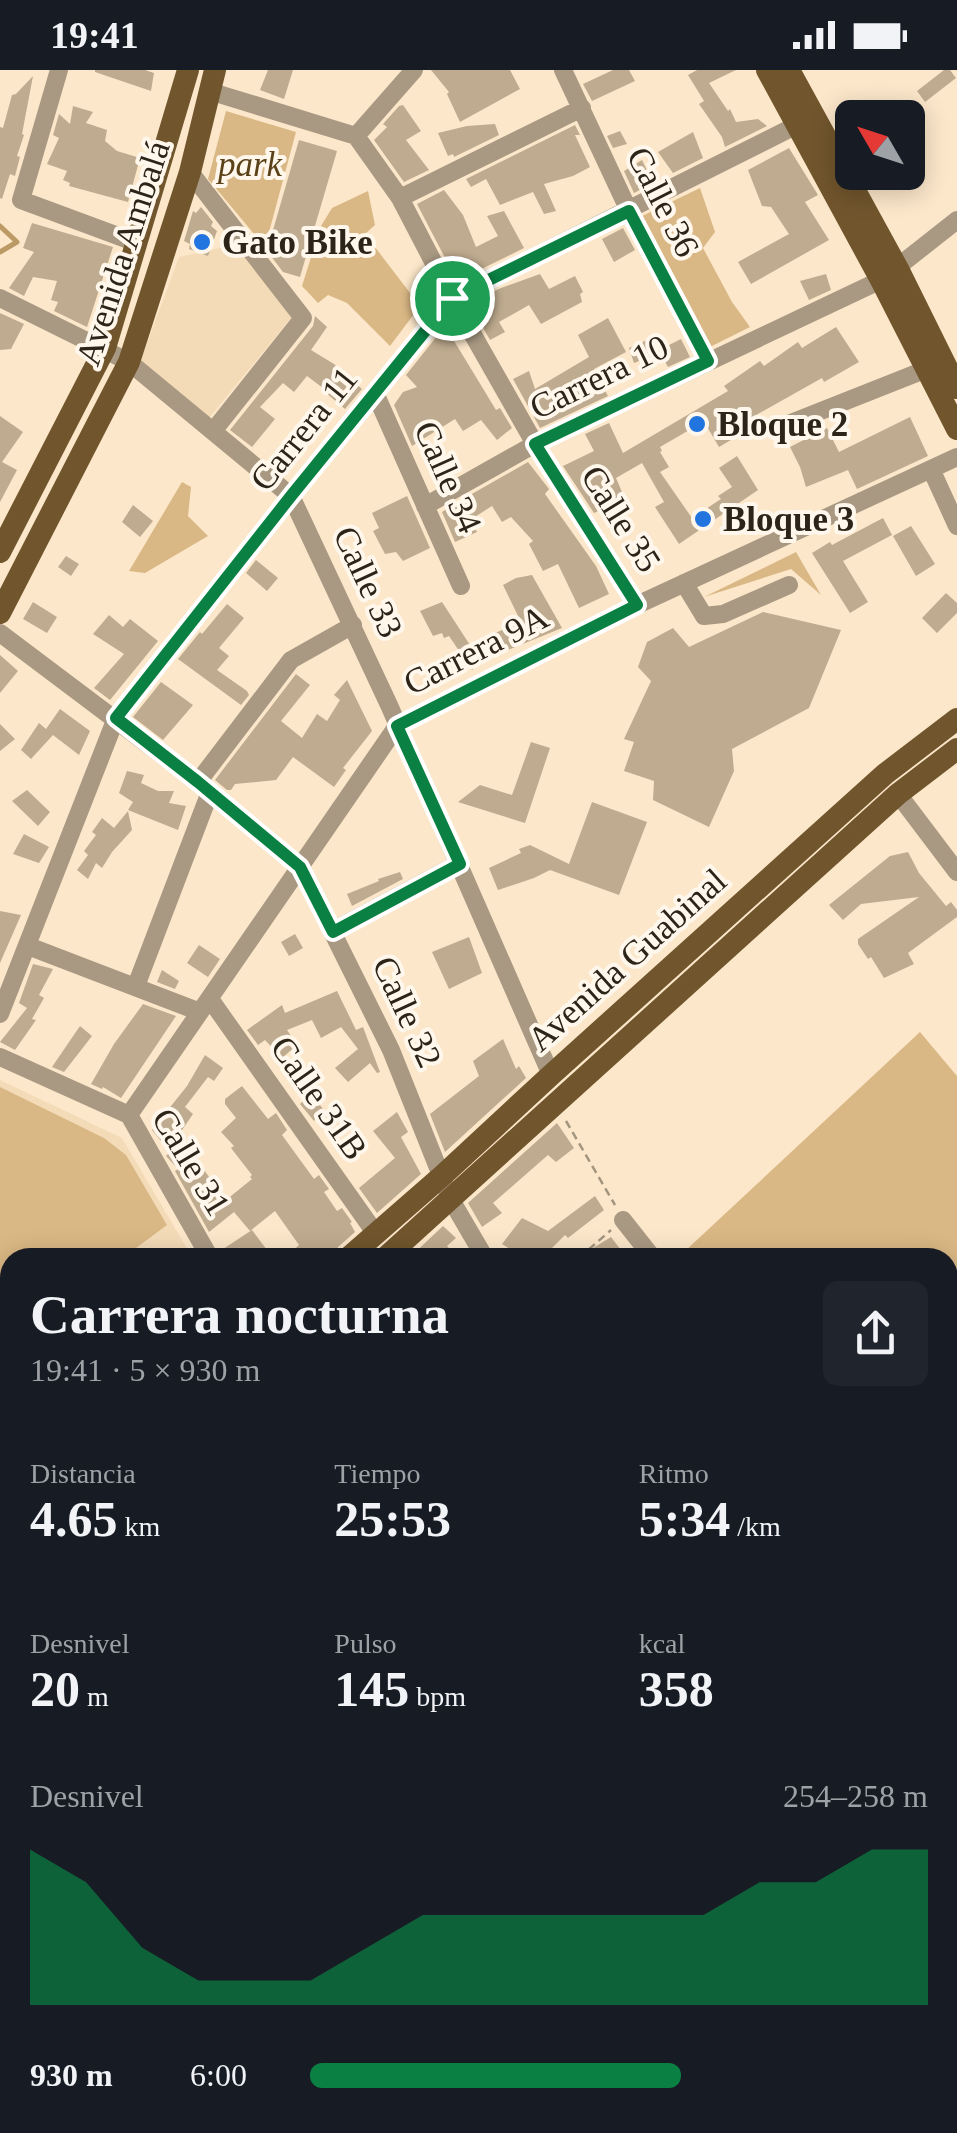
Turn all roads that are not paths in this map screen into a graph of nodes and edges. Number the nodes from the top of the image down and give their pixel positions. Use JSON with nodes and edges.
{"nodes":[{"id":1,"x":59,"y":70,"type":"edge"},
{"id":2,"x":188,"y":70,"type":"edge"},
{"id":3,"x":414,"y":70,"type":"edge"},
{"id":4,"x":563,"y":70,"type":"edge"},
{"id":5,"x":767,"y":70,"type":"edge"},
{"id":6,"x":789,"y":70,"type":"edge"},
{"id":7,"x":212,"y":80,"type":"edge"},
{"id":8,"x":582,"y":108,"type":"junction"},
{"id":9,"x":806,"y":120,"type":"junction"},
{"id":10,"x":356,"y":136,"type":"junction"},
{"id":11,"x":190,"y":172,"type":"junction"},
{"id":12,"x":400,"y":198,"type":"junction"},
{"id":13,"x":629,"y":211,"type":"junction"},
{"id":14,"x":957,"y":220,"type":"edge"},
{"id":15,"x":137,"y":243,"type":"junction"},
{"id":16,"x":890,"y":274,"type":"junction"},
{"id":17,"x":0,"y":298,"type":"edge"},
{"id":18,"x":452,"y":298,"type":"junction"},
{"id":19,"x":105,"y":348,"type":"junction"},
{"id":20,"x":708,"y":361,"type":"junction"},
{"id":21,"x":129,"y":362,"type":"junction"},
{"id":22,"x":927,"y":369,"type":"junction"},
{"id":23,"x":957,"y":388,"type":"edge"},
{"id":24,"x":375,"y":393,"type":"junction"},
{"id":25,"x":778,"y":428,"type":"dead end"},
{"id":26,"x":214,"y":430,"type":"junction"},
{"id":27,"x":957,"y":430,"type":"edge"},
{"id":28,"x":535,"y":444,"type":"junction"},
{"id":29,"x":957,"y":457,"type":"edge"},
{"id":30,"x":930,"y":470,"type":"junction"},
{"id":31,"x":291,"y":496,"type":"junction"},
{"id":32,"x":425,"y":506,"type":"junction"},
{"id":33,"x":957,"y":526,"type":"edge"},
{"id":34,"x":0,"y":552,"type":"edge"},
{"id":35,"x":684,"y":583,"type":"junction"},
{"id":36,"x":789,"y":585,"type":"dead end"},
{"id":37,"x":462,"y":586,"type":"dead end"},
{"id":38,"x":637,"y":605,"type":"junction"},
{"id":39,"x":0,"y":613,"type":"edge"},
{"id":40,"x":353,"y":624,"type":"junction"},
{"id":41,"x":0,"y":634,"type":"edge"},
{"id":42,"x":116,"y":718,"type":"junction"},
{"id":43,"x":957,"y":720,"type":"edge"},
{"id":44,"x":397,"y":726,"type":"junction"},
{"id":45,"x":957,"y":749,"type":"edge"},
{"id":46,"x":204,"y":787,"type":"junction"},
{"id":47,"x":898,"y":794,"type":"junction"},
{"id":48,"x":460,"y":864,"type":"junction"},
{"id":49,"x":300,"y":867,"type":"junction"},
{"id":50,"x":957,"y":872,"type":"edge"},
{"id":51,"x":333,"y":932,"type":"junction"},
{"id":52,"x":28,"y":946,"type":"junction"},
{"id":53,"x":136,"y":986,"type":"junction"},
{"id":54,"x":205,"y":1006,"type":"junction"},
{"id":55,"x":0,"y":1014,"type":"edge"},
{"id":56,"x":0,"y":1057,"type":"edge"},
{"id":57,"x":550,"y":1075,"type":"junction"},
{"id":58,"x":128,"y":1115,"type":"junction"},
{"id":59,"x":446,"y":1187,"type":"junction"},
{"id":60,"x":623,"y":1220,"type":"road end"},
{"id":61,"x":376,"y":1234,"type":"junction"},
{"id":62,"x":204,"y":1248,"type":"edge"},
{"id":63,"x":360,"y":1248,"type":"edge"},
{"id":64,"x":394,"y":1248,"type":"edge"},
{"id":65,"x":480,"y":1248,"type":"edge"},
{"id":66,"x":645,"y":1248,"type":"edge"}],
"edges":[{"from":1,"to":15,"type":"street"},
{"from":2,"to":15,"type":"main road","name":"Avenida Ambalá"},
{"from":3,"to":10,"type":"street"},
{"from":4,"to":8,"type":"street","name":"Calle 36"},
{"from":5,"to":9,"type":"main road"},
{"from":6,"to":9,"type":"main road"},
{"from":7,"to":10,"type":"street"},
{"from":7,"to":11,"type":"main road","name":"Avenida Ambalá"},
{"from":8,"to":12,"type":"street"},
{"from":8,"to":13,"type":"street","name":"Calle 36"},
{"from":9,"to":13,"type":"street","name":"Carrera 11"},
{"from":9,"to":16,"type":"main road"},
{"from":10,"to":12,"type":"street","name":"Calle 35"},
{"from":11,"to":21,"type":"main road","name":"Avenida Ambalá"},
{"from":11,"to":26,"type":"street"},
{"from":12,"to":18,"type":"street","name":"Calle 35"},
{"from":13,"to":18,"type":"street","name":"Carrera 11"},
{"from":13,"to":20,"type":"street","name":"Calle 36"},
{"from":14,"to":16,"type":"street","name":"Carrera 10"},
{"from":15,"to":19,"type":"main road","name":"Avenida Ambalá"},
{"from":16,"to":20,"type":"street","name":"Carrera 10"},
{"from":16,"to":22,"type":"main road"},
{"from":16,"to":23,"type":"main road"},
{"from":17,"to":19,"type":"street","name":"Calle 33"},
{"from":18,"to":24,"type":"street","name":"Carrera 11"},
{"from":18,"to":28,"type":"street","name":"Calle 35"},
{"from":19,"to":21,"type":"street","name":"Calle 33"},
{"from":19,"to":34,"type":"main road","name":"Avenida Ambalá"},
{"from":20,"to":28,"type":"street","name":"Carrera 10"},
{"from":21,"to":26,"type":"street","name":"Calle 33"},
{"from":21,"to":39,"type":"main road","name":"Avenida Ambalá"},
{"from":22,"to":25,"type":"street"},
{"from":22,"to":27,"type":"main road"},
{"from":24,"to":31,"type":"street","name":"Carrera 11"},
{"from":24,"to":32,"type":"street","name":"Calle 34"},
{"from":26,"to":31,"type":"street","name":"Calle 33"},
{"from":28,"to":32,"type":"street","name":"Carrera 10"},
{"from":28,"to":38,"type":"street","name":"Calle 35"},
{"from":29,"to":30,"type":"street","name":"Carrera 9A"},
{"from":30,"to":33,"type":"street"},
{"from":30,"to":35,"type":"street","name":"Carrera 9A"},
{"from":31,"to":40,"type":"street","name":"Calle 33"},
{"from":31,"to":42,"type":"street","name":"Carrera 11"},
{"from":32,"to":37,"type":"street","name":"Calle 34"},
{"from":35,"to":36,"type":"street"},
{"from":35,"to":38,"type":"street","name":"Carrera 9A"},
{"from":38,"to":44,"type":"street","name":"Carrera 9A"},
{"from":40,"to":44,"type":"street","name":"Calle 33"},
{"from":40,"to":46,"type":"street"},
{"from":41,"to":42,"type":"street","name":"Calle 32"},
{"from":42,"to":46,"type":"street","name":"Calle 32"},
{"from":42,"to":52,"type":"street","name":"Carrera 11"},
{"from":43,"to":57,"type":"main road","name":"Avenida Guabinal"},
{"from":44,"to":48,"type":"street","name":"Calle 33"},
{"from":44,"to":49,"type":"street","name":"Carrera 9A"},
{"from":45,"to":47,"type":"main road","name":"Avenida Guabinal"},
{"from":46,"to":49,"type":"street","name":"Calle 32"},
{"from":46,"to":53,"type":"street"},
{"from":47,"to":50,"type":"street"},
{"from":47,"to":59,"type":"main road","name":"Avenida Guabinal"},
{"from":48,"to":51,"type":"street"},
{"from":48,"to":57,"type":"street","name":"Calle 33"},
{"from":49,"to":51,"type":"street","name":"Calle 32"},
{"from":49,"to":54,"type":"street","name":"Carrera 9A"},
{"from":51,"to":59,"type":"street","name":"Calle 32"},
{"from":52,"to":53,"type":"street"},
{"from":52,"to":55,"type":"street","name":"Carrera 11"},
{"from":53,"to":54,"type":"street"},
{"from":54,"to":58,"type":"street","name":"Carrera 9A"},
{"from":54,"to":61,"type":"street","name":"Calle 31B"},
{"from":56,"to":58,"type":"street","name":"Calle 31"},
{"from":57,"to":59,"type":"main road","name":"Avenida Guabinal"},
{"from":58,"to":62,"type":"street","name":"Calle 31"},
{"from":59,"to":61,"type":"main road","name":"Avenida Guabinal"},
{"from":59,"to":64,"type":"main road","name":"Avenida Guabinal"},
{"from":59,"to":65,"type":"street","name":"Calle 32"},
{"from":60,"to":66,"type":"street"},
{"from":61,"to":63,"type":"main road","name":"Avenida Guabinal"}]}
